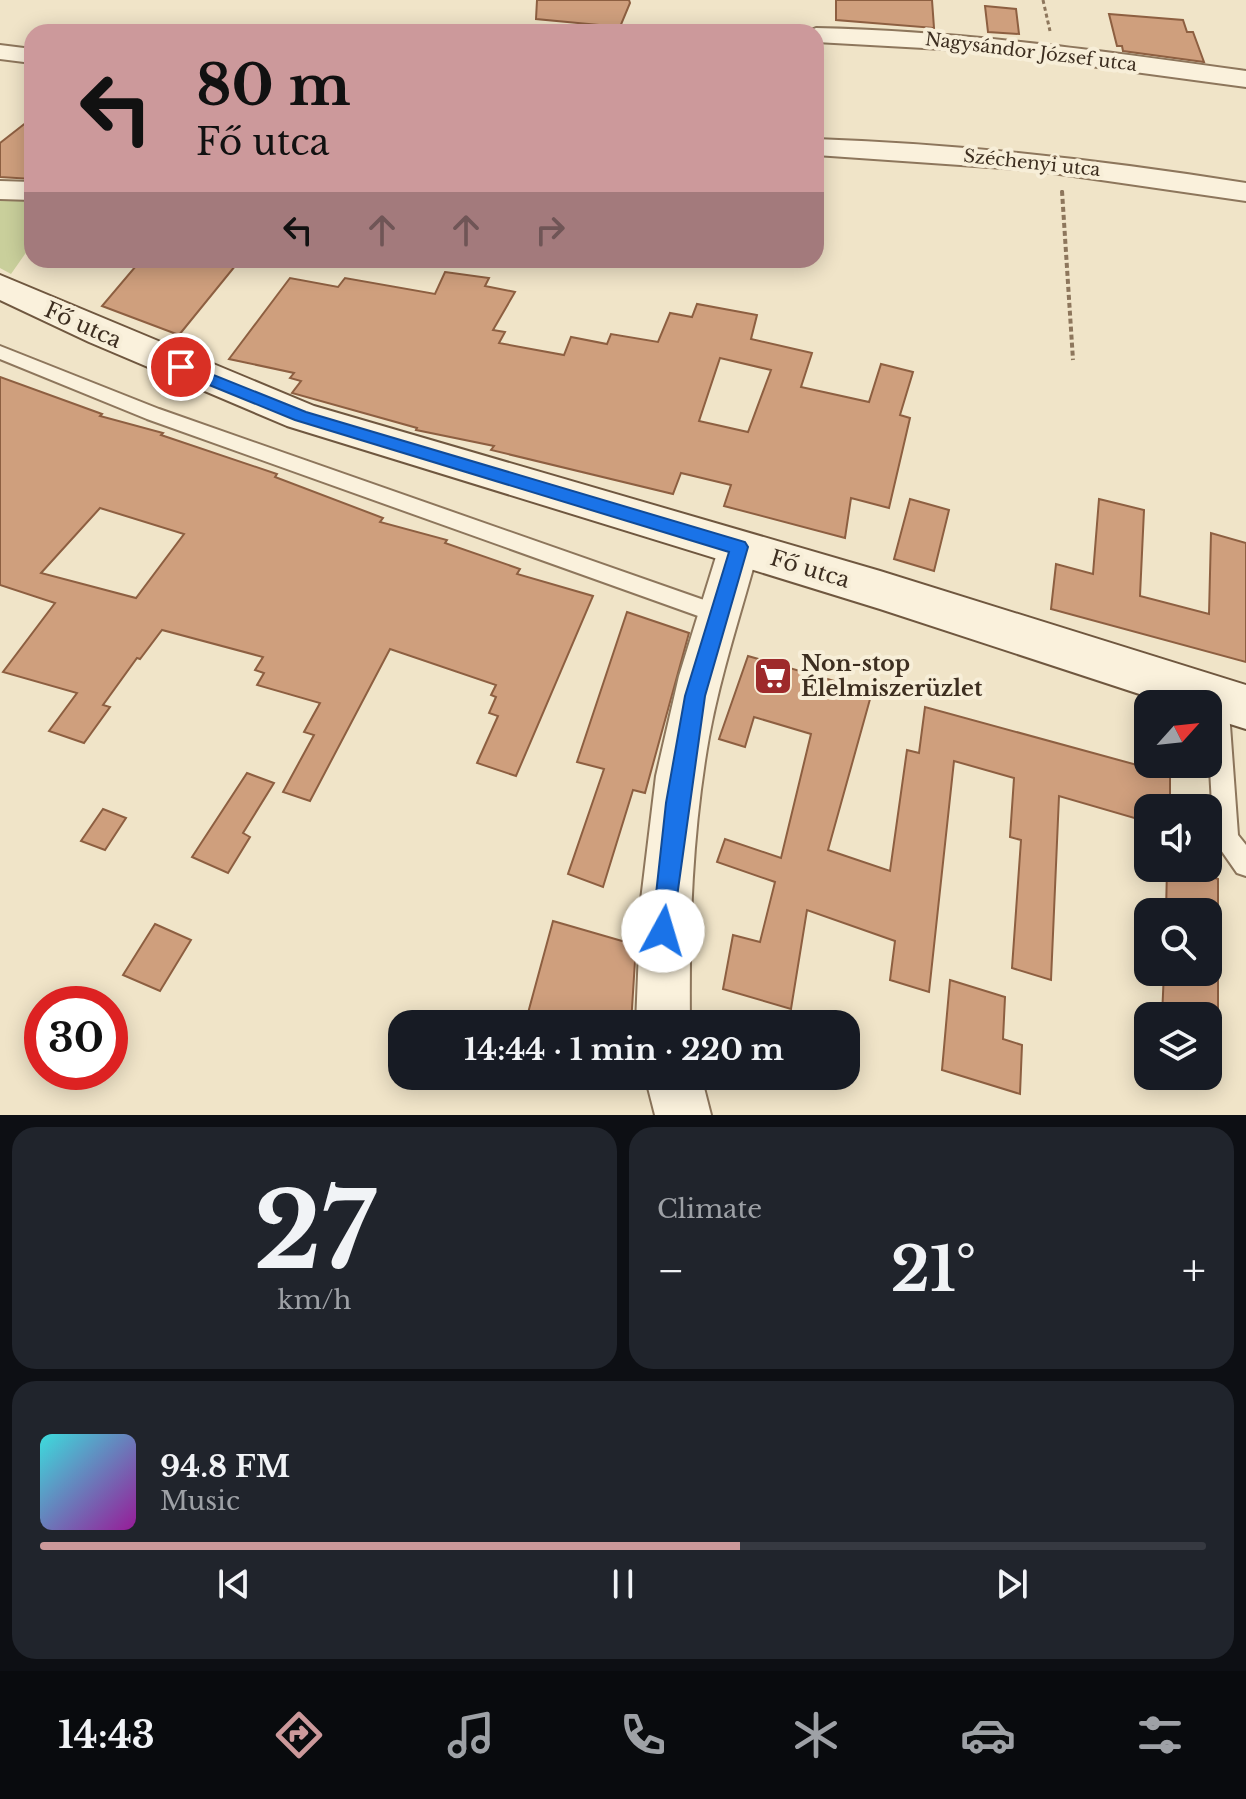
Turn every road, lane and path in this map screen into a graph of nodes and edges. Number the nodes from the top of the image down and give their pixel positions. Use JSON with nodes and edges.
{"nodes":[{"id":1,"x":824,"y":35,"type":"edge"},
{"id":2,"x":0,"y":52,"type":"edge"},
{"id":3,"x":24,"y":55,"type":"edge"},
{"id":4,"x":1246,"y":79,"type":"edge"},
{"id":5,"x":824,"y":147,"type":"edge"},
{"id":6,"x":1060,"y":165,"type":"junction"},
{"id":7,"x":0,"y":190,"type":"edge"},
{"id":8,"x":24,"y":191,"type":"edge"},
{"id":9,"x":1246,"y":192,"type":"edge"},
{"id":10,"x":0,"y":286,"type":"edge"},
{"id":11,"x":0,"y":352,"type":"edge"},
{"id":12,"x":1073,"y":360,"type":"dead end"},
{"id":13,"x":739,"y":547,"type":"junction"},
{"id":14,"x":720,"y":612,"type":"junction"},
{"id":15,"x":1232,"y":703,"type":"edge"},
{"id":16,"x":1246,"y":864,"type":"edge"},
{"id":17,"x":663,"y":1010,"type":"edge"},
{"id":18,"x":677,"y":1090,"type":"edge"},
{"id":19,"x":683,"y":1115,"type":"edge"}],
"edges":[{"from":1,"to":4,"type":"street","name":"Nagysándor József utca"},
{"from":2,"to":3,"type":"street"},
{"from":5,"to":6,"type":"street","name":"Széchenyi utca"},
{"from":6,"to":9,"type":"street","name":"Széchenyi utca"},
{"from":6,"to":12,"type":"path"},
{"from":7,"to":8,"type":"street"},
{"from":10,"to":13,"type":"main road","name":"Fő utca"},
{"from":11,"to":14,"type":"lane"},
{"from":13,"to":14,"type":"street"},
{"from":13,"to":15,"type":"main road","name":"Fő utca"},
{"from":14,"to":17,"type":"street"},
{"from":15,"to":16,"type":"lane","name":"Fő utca"},
{"from":18,"to":19,"type":"street"}]}
